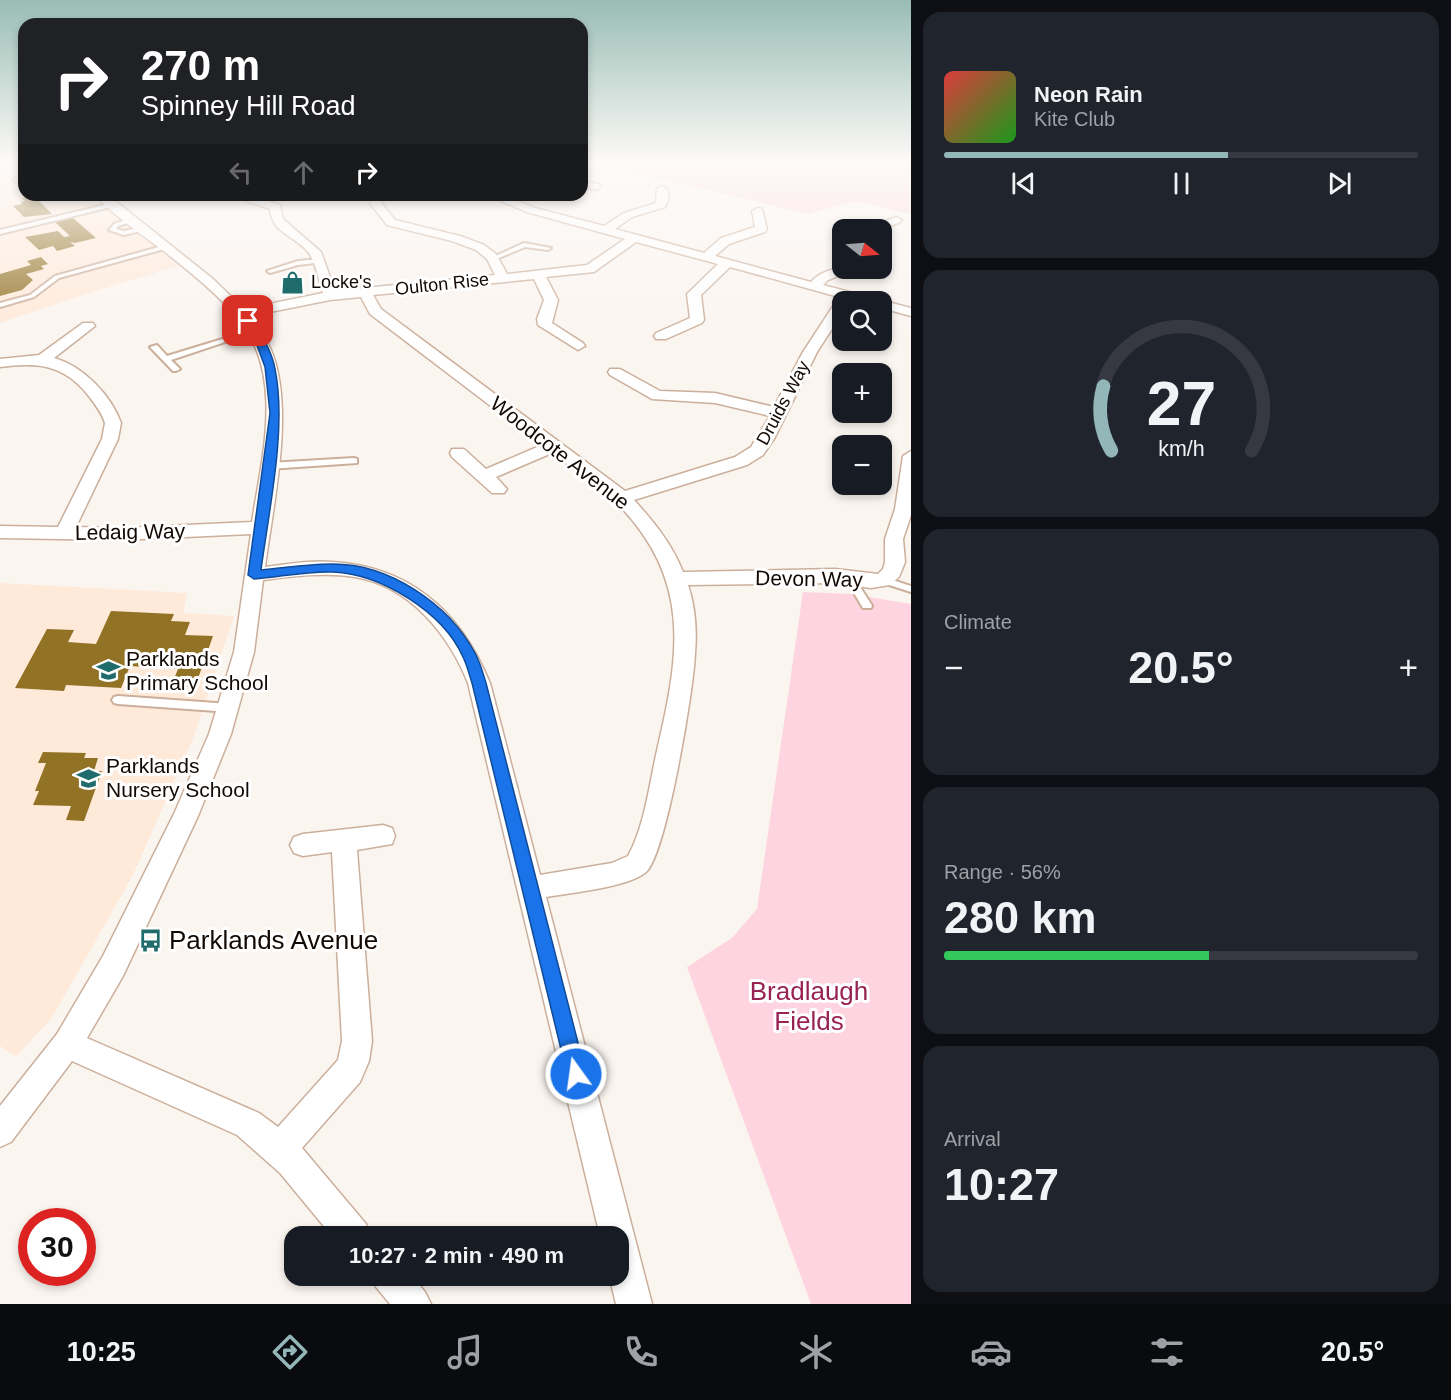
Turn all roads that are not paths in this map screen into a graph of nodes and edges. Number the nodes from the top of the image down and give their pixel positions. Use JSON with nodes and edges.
{"nodes":[{"id":1,"x":31,"y":223,"type":"edge"},
{"id":2,"x":135,"y":223,"type":"edge"},
{"id":3,"x":279,"y":223,"type":"edge"},
{"id":4,"x":395,"y":223,"type":"edge"},
{"id":5,"x":579,"y":223,"type":"edge"},
{"id":6,"x":616,"y":223,"type":"edge"},
{"id":7,"x":760,"y":223,"type":"edge"},
{"id":8,"x":606,"y":230,"type":"junction"},
{"id":9,"x":0,"y":232,"type":"edge"},
{"id":10,"x":634,"y":238,"type":"junction"},
{"id":11,"x":166,"y":247,"type":"junction"},
{"id":12,"x":548,"y":248,"type":"dead end"},
{"id":13,"x":706,"y":257,"type":"junction"},
{"id":14,"x":492,"y":259,"type":"junction"},
{"id":15,"x":320,"y":261,"type":"junction"},
{"id":16,"x":727,"y":263,"type":"junction"},
{"id":17,"x":270,"y":271,"type":"dead end"},
{"id":18,"x":538,"y":274,"type":"junction"},
{"id":19,"x":832,"y":274,"type":"edge"},
{"id":20,"x":503,"y":278,"type":"junction"},
{"id":21,"x":814,"y":286,"type":"junction"},
{"id":22,"x":832,"y":291,"type":"edge"},
{"id":23,"x":365,"y":292,"type":"junction"},
{"id":24,"x":330,"y":296,"type":"junction"},
{"id":25,"x":0,"y":305,"type":"edge"},
{"id":26,"x":892,"y":307,"type":"edge"},
{"id":27,"x":242,"y":312,"type":"junction"},
{"id":28,"x":911,"y":312,"type":"edge"},
{"id":29,"x":832,"y":318,"type":"edge"},
{"id":30,"x":88,"y":326,"type":"dead end"},
{"id":31,"x":255,"y":331,"type":"junction"},
{"id":32,"x":661,"y":336,"type":"dead end"},
{"id":33,"x":578,"y":346,"type":"dead end"},
{"id":34,"x":154,"y":347,"type":"dead end"},
{"id":35,"x":166,"y":359,"type":"junction"},
{"id":36,"x":42,"y":360,"type":"junction"},
{"id":37,"x":0,"y":363,"type":"edge"},
{"id":38,"x":176,"y":369,"type":"dead end"},
{"id":39,"x":615,"y":372,"type":"dead end"},
{"id":40,"x":778,"y":413,"type":"junction"},
{"id":41,"x":555,"y":446,"type":"junction"},
{"id":42,"x":458,"y":453,"type":"dead end"},
{"id":43,"x":911,"y":456,"type":"edge"},
{"id":44,"x":354,"y":462,"type":"dead end"},
{"id":45,"x":269,"y":466,"type":"junction"},
{"id":46,"x":483,"y":476,"type":"junction"},
{"id":47,"x":498,"y":489,"type":"dead end"},
{"id":48,"x":622,"y":498,"type":"junction"},
{"id":49,"x":908,"y":510,"type":"edge"},
{"id":50,"x":260,"y":528,"type":"junction"},
{"id":51,"x":0,"y":532,"type":"edge"},
{"id":52,"x":64,"y":533,"type":"junction"},
{"id":53,"x":254,"y":575,"type":"junction"},
{"id":54,"x":850,"y":578,"type":"junction"},
{"id":55,"x":676,"y":579,"type":"junction"},
{"id":56,"x":883,"y":580,"type":"junction"},
{"id":57,"x":911,"y":589,"type":"edge"},
{"id":58,"x":867,"y":606,"type":"dead end"},
{"id":59,"x":118,"y":700,"type":"dead end"},
{"id":60,"x":230,"y":708,"type":"junction"},
{"id":61,"x":383,"y":836,"type":"dead end"},
{"id":62,"x":344,"y":840,"type":"junction"},
{"id":63,"x":303,"y":845,"type":"dead end"},
{"id":64,"x":530,"y":888,"type":"junction"},
{"id":65,"x":67,"y":1044,"type":"junction"},
{"id":66,"x":0,"y":1131,"type":"edge"},
{"id":67,"x":280,"y":1149,"type":"junction"},
{"id":68,"x":345,"y":1226,"type":"edge"},
{"id":69,"x":614,"y":1226,"type":"edge"},
{"id":70,"x":629,"y":1285,"type":"edge"},
{"id":71,"x":397,"y":1286,"type":"edge"},
{"id":72,"x":413,"y":1304,"type":"edge"},
{"id":73,"x":634,"y":1304,"type":"edge"}],
"edges":[{"from":1,"to":9,"type":"lane"},
{"from":2,"to":11,"type":"street"},
{"from":3,"to":15,"type":"street"},
{"from":4,"to":14,"type":"street"},
{"from":5,"to":8,"type":"street"},
{"from":6,"to":8,"type":"street"},
{"from":7,"to":13,"type":"street"},
{"from":8,"to":10,"type":"street"},
{"from":10,"to":13,"type":"street"},
{"from":10,"to":18,"type":"street","name":"Oulton Rise"},
{"from":11,"to":25,"type":"lane"},
{"from":11,"to":27,"type":"street"},
{"from":12,"to":14,"type":"lane"},
{"from":13,"to":16,"type":"street"},
{"from":14,"to":20,"type":"street"},
{"from":15,"to":17,"type":"lane"},
{"from":15,"to":24,"type":"street"},
{"from":16,"to":21,"type":"street"},
{"from":16,"to":32,"type":"street"},
{"from":18,"to":20,"type":"street","name":"Oulton Rise"},
{"from":18,"to":33,"type":"street"},
{"from":19,"to":21,"type":"street"},
{"from":20,"to":23,"type":"street","name":"Oulton Rise"},
{"from":21,"to":22,"type":"street"},
{"from":23,"to":24,"type":"street","name":"Oulton Rise"},
{"from":23,"to":41,"type":"street","name":"Woodcote Avenue"},
{"from":24,"to":27,"type":"street","name":"Oulton Rise"},
{"from":26,"to":28,"type":"street"},
{"from":27,"to":31,"type":"street"},
{"from":29,"to":40,"type":"street","name":"Druids Way"},
{"from":30,"to":36,"type":"street"},
{"from":31,"to":35,"type":"lane"},
{"from":31,"to":45,"type":"street"},
{"from":34,"to":35,"type":"lane"},
{"from":35,"to":38,"type":"lane"},
{"from":36,"to":37,"type":"street"},
{"from":36,"to":52,"type":"street"},
{"from":39,"to":40,"type":"street"},
{"from":40,"to":48,"type":"street","name":"Druids Way"},
{"from":41,"to":46,"type":"street"},
{"from":41,"to":48,"type":"street","name":"Woodcote Avenue"},
{"from":42,"to":46,"type":"street"},
{"from":43,"to":49,"type":"street","name":"Devon Way"},
{"from":44,"to":45,"type":"lane"},
{"from":45,"to":50,"type":"street"},
{"from":46,"to":47,"type":"street"},
{"from":48,"to":55,"type":"street","name":"Woodcote Avenue"},
{"from":49,"to":56,"type":"street","name":"Devon Way"},
{"from":50,"to":52,"type":"street","name":"Ledaig Way"},
{"from":50,"to":53,"type":"street"},
{"from":51,"to":52,"type":"street","name":"Ledaig Way"},
{"from":53,"to":60,"type":"street"},
{"from":53,"to":64,"type":"street"},
{"from":54,"to":55,"type":"street","name":"Devon Way"},
{"from":54,"to":56,"type":"street","name":"Devon Way"},
{"from":54,"to":58,"type":"lane"},
{"from":55,"to":64,"type":"street","name":"Woodcote Avenue"},
{"from":56,"to":57,"type":"lane"},
{"from":59,"to":60,"type":"lane"},
{"from":60,"to":65,"type":"street"},
{"from":61,"to":62,"type":"street"},
{"from":62,"to":63,"type":"street"},
{"from":62,"to":67,"type":"street"},
{"from":64,"to":69,"type":"street"},
{"from":65,"to":66,"type":"street"},
{"from":65,"to":67,"type":"street"},
{"from":67,"to":68,"type":"street"},
{"from":70,"to":73,"type":"street"},
{"from":71,"to":72,"type":"street"}]}
